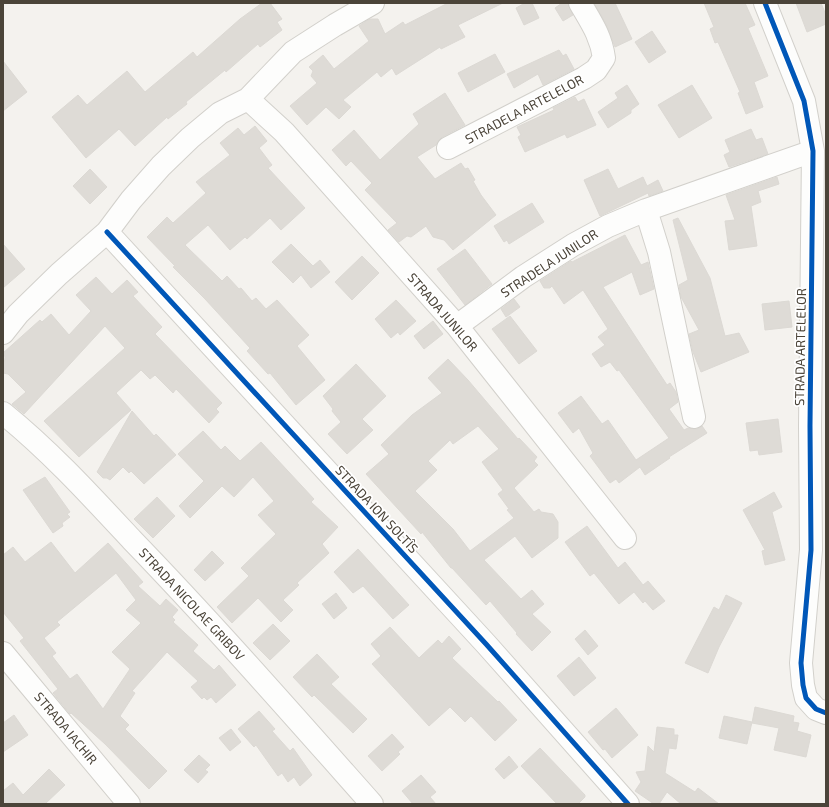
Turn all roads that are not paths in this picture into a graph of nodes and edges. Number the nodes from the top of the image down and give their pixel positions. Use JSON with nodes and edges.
{"nodes":[{"id":1,"x":373,"y":3,"type":"edge"},
{"id":2,"x":580,"y":3,"type":"edge"},
{"id":3,"x":765,"y":3,"type":"edge"},
{"id":4,"x":248,"y":99,"type":"junction"},
{"id":5,"x":448,"y":148,"type":"dead end"},
{"id":6,"x":813,"y":151,"type":"junction"},
{"id":7,"x":819,"y":173,"type":"edge"},
{"id":8,"x":646,"y":210,"type":"junction"},
{"id":9,"x":107,"y":232,"type":"junction"},
{"id":10,"x":457,"y":326,"type":"junction"},
{"id":11,"x":3,"y":333,"type":"edge"},
{"id":12,"x":3,"y":413,"type":"edge"},
{"id":13,"x":694,"y":417,"type":"dead end"},
{"id":14,"x":625,"y":538,"type":"dead end"},
{"id":15,"x":3,"y":653,"type":"edge"},
{"id":16,"x":826,"y":713,"type":"edge"},
{"id":17,"x":129,"y":804,"type":"edge"},
{"id":18,"x":372,"y":804,"type":"edge"},
{"id":19,"x":628,"y":804,"type":"edge"}],
"edges":[{"from":1,"to":4,"type":"street"},
{"from":2,"to":5,"type":"street","name":"STRADELA ARTELELOR"},
{"from":3,"to":6,"type":"street","name":"STRADA ARTELELOR"},
{"from":4,"to":9,"type":"street"},
{"from":4,"to":10,"type":"street","name":"STRADA JUNILOR"},
{"from":6,"to":7,"type":"street","name":"STRADA ARTELELOR"},
{"from":6,"to":8,"type":"street","name":"STRADELA JUNILOR"},
{"from":7,"to":16,"type":"street","name":"STRADA ARTELELOR"},
{"from":8,"to":10,"type":"street","name":"STRADELA JUNILOR"},
{"from":8,"to":13,"type":"street"},
{"from":9,"to":11,"type":"street"},
{"from":9,"to":19,"type":"street","name":"STRADA ION SOLTÎS"},
{"from":10,"to":14,"type":"street","name":"STRADA JUNILOR"},
{"from":12,"to":18,"type":"street","name":"STRADA NICOLAE GRIBOV"},
{"from":15,"to":17,"type":"street","name":"STRADA IACHIR"}]}
